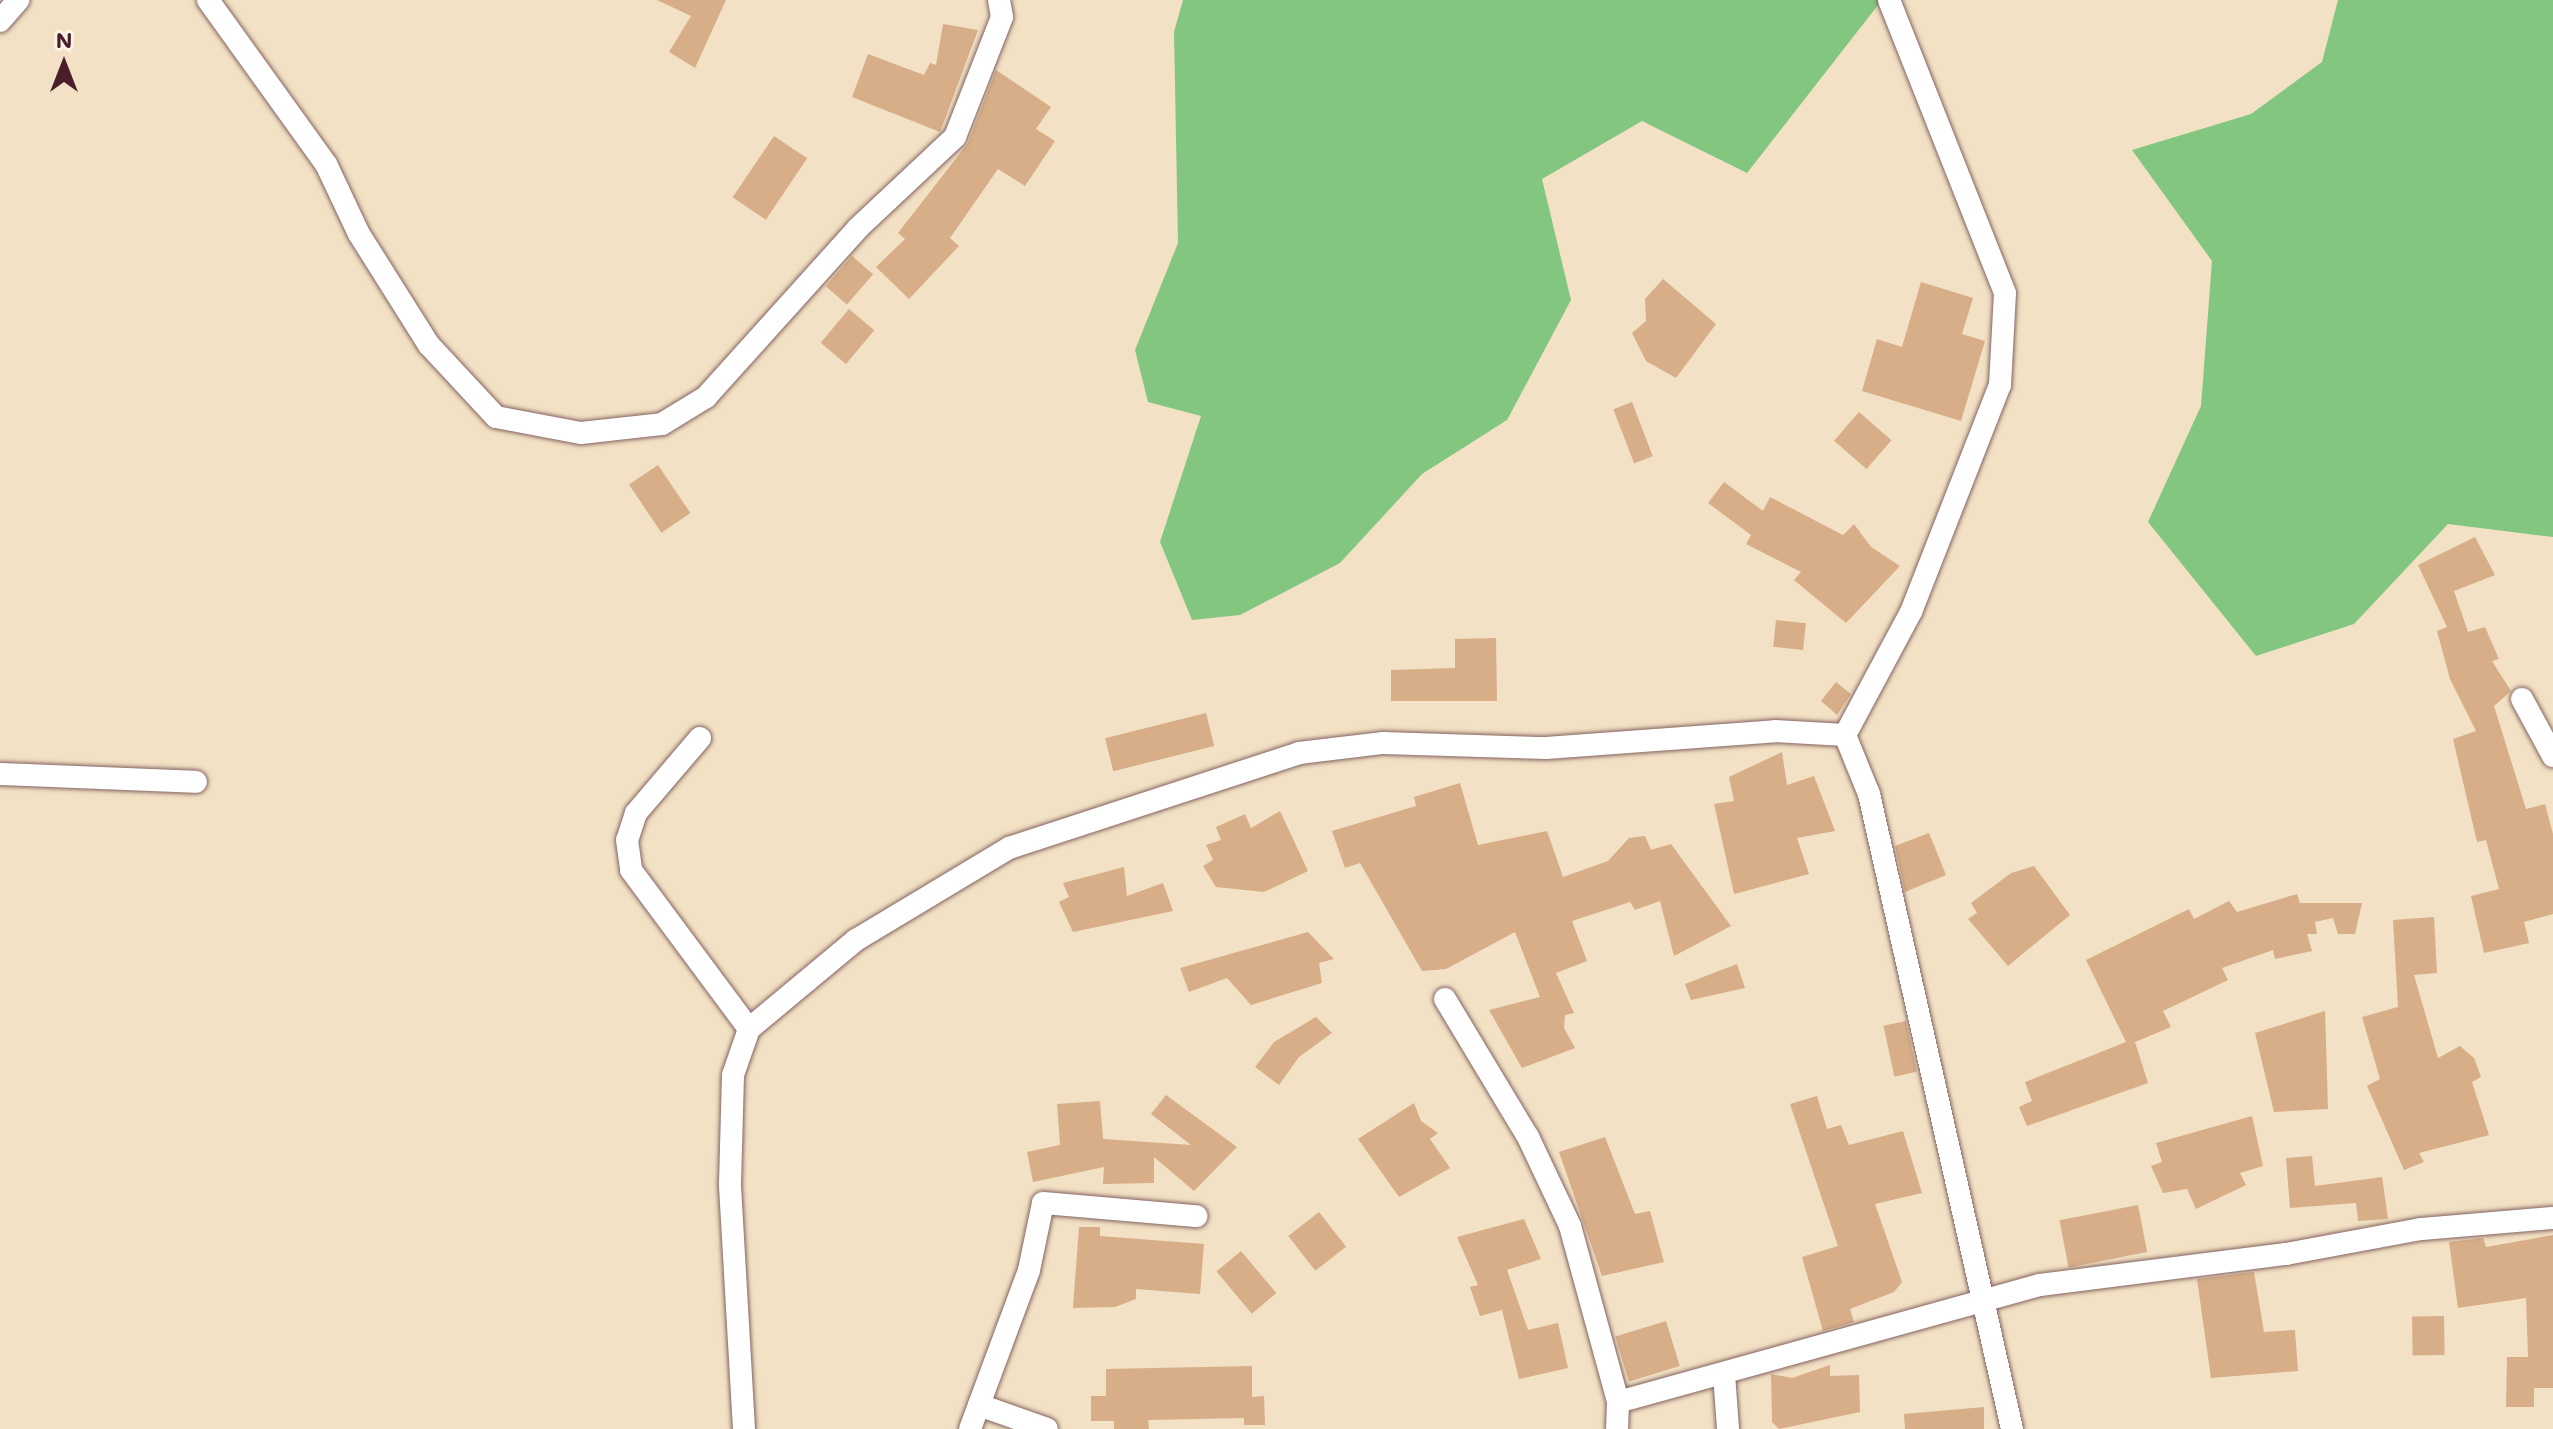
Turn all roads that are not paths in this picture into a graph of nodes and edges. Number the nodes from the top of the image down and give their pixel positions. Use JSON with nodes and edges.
{"nodes":[{"id":1,"x":18,"y":0,"type":"edge"},
{"id":2,"x":208,"y":0,"type":"edge"},
{"id":3,"x":999,"y":0,"type":"edge"},
{"id":4,"x":1889,"y":0,"type":"edge"},
{"id":5,"x":0,"y":21,"type":"edge"},
{"id":6,"x":2522,"y":699,"type":"dead end"},
{"id":7,"x":1845,"y":735,"type":"junction"},
{"id":8,"x":700,"y":738,"type":"dead end"},
{"id":9,"x":2553,"y":756,"type":"edge"},
{"id":10,"x":0,"y":774,"type":"edge"},
{"id":11,"x":196,"y":782,"type":"dead end"},
{"id":12,"x":1445,"y":999,"type":"dead end"},
{"id":13,"x":749,"y":1029,"type":"junction"},
{"id":14,"x":1196,"y":1216,"type":"dead end"},
{"id":15,"x":2553,"y":1218,"type":"edge"},
{"id":16,"x":1987,"y":1297,"type":"junction"},
{"id":17,"x":1724,"y":1374,"type":"junction"},
{"id":18,"x":1618,"y":1402,"type":"junction"},
{"id":19,"x":979,"y":1405,"type":"junction"},
{"id":20,"x":744,"y":1429,"type":"edge"},
{"id":21,"x":970,"y":1429,"type":"edge"},
{"id":22,"x":1047,"y":1429,"type":"edge"},
{"id":23,"x":1617,"y":1429,"type":"edge"},
{"id":24,"x":1728,"y":1429,"type":"edge"},
{"id":25,"x":2012,"y":1429,"type":"edge"}],
"edges":[{"from":1,"to":5,"type":"street"},
{"from":2,"to":3,"type":"street"},
{"from":4,"to":7,"type":"street"},
{"from":6,"to":9,"type":"street"},
{"from":7,"to":13,"type":"street"},
{"from":7,"to":16,"type":"street"},
{"from":8,"to":13,"type":"street"},
{"from":10,"to":11,"type":"street"},
{"from":12,"to":18,"type":"street"},
{"from":13,"to":20,"type":"street"},
{"from":14,"to":19,"type":"street"},
{"from":15,"to":16,"type":"street"},
{"from":16,"to":17,"type":"street"},
{"from":16,"to":25,"type":"street"},
{"from":17,"to":18,"type":"street"},
{"from":17,"to":24,"type":"street"},
{"from":18,"to":23,"type":"street"},
{"from":19,"to":21,"type":"street"},
{"from":19,"to":22,"type":"street"}]}
